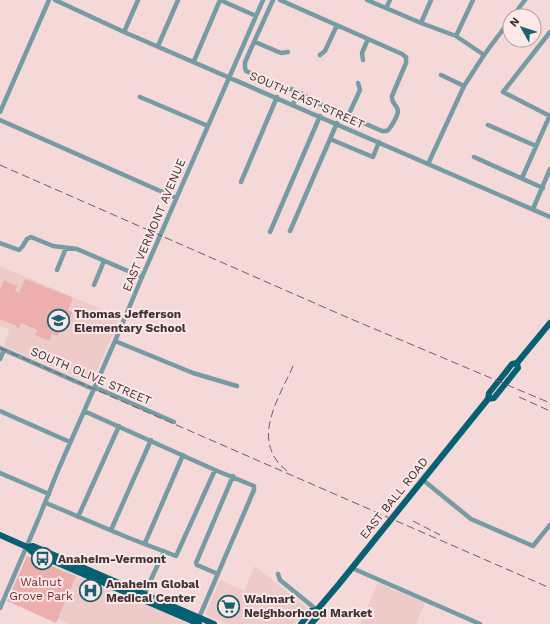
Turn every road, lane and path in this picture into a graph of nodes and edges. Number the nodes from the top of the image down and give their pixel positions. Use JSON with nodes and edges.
{"nodes":[{"id":1,"x":49,"y":0,"type":"edge"},
{"id":2,"x":55,"y":0,"type":"edge"},
{"id":3,"x":138,"y":0,"type":"edge"},
{"id":4,"x":178,"y":0,"type":"edge"},
{"id":5,"x":263,"y":0,"type":"edge"},
{"id":6,"x":273,"y":0,"type":"edge"},
{"id":7,"x":280,"y":0,"type":"edge"},
{"id":8,"x":366,"y":0,"type":"edge"},
{"id":9,"x":390,"y":0,"type":"edge"},
{"id":10,"x":431,"y":0,"type":"edge"},
{"id":11,"x":473,"y":0,"type":"edge"},
{"id":12,"x":386,"y":8,"type":"junction"},
{"id":13,"x":307,"y":12,"type":"junction"},
{"id":14,"x":256,"y":16,"type":"junction"},
{"id":15,"x":304,"y":18,"type":"dead end"},
{"id":16,"x":421,"y":23,"type":"junction"},
{"id":17,"x":337,"y":25,"type":"junction"},
{"id":18,"x":502,"y":31,"type":"edge"},
{"id":19,"x":124,"y":32,"type":"junction"},
{"id":20,"x":550,"y":32,"type":"edge"},
{"id":21,"x":456,"y":36,"type":"junction"},
{"id":22,"x":368,"y":38,"type":"junction"},
{"id":23,"x":254,"y":42,"type":"junction"},
{"id":24,"x":158,"y":46,"type":"junction"},
{"id":25,"x":288,"y":52,"type":"dead end"},
{"id":26,"x":320,"y":55,"type":"dead end"},
{"id":27,"x":484,"y":55,"type":"junction"},
{"id":28,"x":363,"y":60,"type":"dead end"},
{"id":29,"x":194,"y":61,"type":"junction"},
{"id":30,"x":441,"y":75,"type":"dead end"},
{"id":31,"x":230,"y":77,"type":"junction"},
{"id":32,"x":358,"y":83,"type":"dead end"},
{"id":33,"x":464,"y":86,"type":"junction"},
{"id":34,"x":298,"y":92,"type":"junction"},
{"id":35,"x":140,"y":97,"type":"dead end"},
{"id":36,"x":277,"y":97,"type":"junction"},
{"id":37,"x":293,"y":104,"type":"junction"},
{"id":38,"x":0,"y":112,"type":"edge"},
{"id":39,"x":320,"y":116,"type":"junction"},
{"id":40,"x":348,"y":116,"type":"junction"},
{"id":41,"x":550,"y":116,"type":"edge"},
{"id":42,"x":0,"y":120,"type":"edge"},
{"id":43,"x":337,"y":124,"type":"junction"},
{"id":44,"x":488,"y":125,"type":"dead end"},
{"id":45,"x":208,"y":126,"type":"junction"},
{"id":46,"x":330,"y":139,"type":"junction"},
{"id":47,"x":379,"y":142,"type":"junction"},
{"id":48,"x":536,"y":146,"type":"junction"},
{"id":49,"x":474,"y":157,"type":"dead end"},
{"id":50,"x":428,"y":164,"type":"junction"},
{"id":51,"x":550,"y":169,"type":"edge"},
{"id":52,"x":522,"y":178,"type":"junction"},
{"id":53,"x":545,"y":181,"type":"junction"},
{"id":54,"x":241,"y":182,"type":"dead end"},
{"id":55,"x":550,"y":184,"type":"edge"},
{"id":56,"x":543,"y":188,"type":"junction"},
{"id":57,"x":176,"y":198,"type":"junction"},
{"id":58,"x":533,"y":209,"type":"junction"},
{"id":59,"x":550,"y":217,"type":"edge"},
{"id":60,"x":290,"y":231,"type":"dead end"},
{"id":61,"x":270,"y":232,"type":"dead end"},
{"id":62,"x":0,"y":243,"type":"edge"},
{"id":63,"x":66,"y":248,"type":"junction"},
{"id":64,"x":104,"y":261,"type":"junction"},
{"id":65,"x":58,"y":270,"type":"dead end"},
{"id":66,"x":142,"y":277,"type":"junction"},
{"id":67,"x":94,"y":285,"type":"dead end"},
{"id":68,"x":550,"y":323,"type":"edge"},
{"id":69,"x":115,"y":342,"type":"junction"},
{"id":70,"x":2,"y":349,"type":"edge"},
{"id":71,"x":0,"y":359,"type":"edge"},
{"id":72,"x":237,"y":386,"type":"dead end"},
{"id":73,"x":93,"y":389,"type":"junction"},
{"id":74,"x":0,"y":411,"type":"edge"},
{"id":75,"x":84,"y":411,"type":"junction"},
{"id":76,"x":174,"y":422,"type":"dead end"},
{"id":77,"x":119,"y":426,"type":"junction"},
{"id":78,"x":151,"y":440,"type":"junction"},
{"id":79,"x":70,"y":442,"type":"junction"},
{"id":80,"x":183,"y":455,"type":"junction"},
{"id":81,"x":215,"y":470,"type":"junction"},
{"id":82,"x":0,"y":473,"type":"edge"},
{"id":83,"x":233,"y":476,"type":"junction"},
{"id":84,"x":423,"y":480,"type":"junction"},
{"id":85,"x":49,"y":494,"type":"junction"},
{"id":86,"x":46,"y":503,"type":"junction"},
{"id":87,"x":78,"y":517,"type":"junction"},
{"id":88,"x":550,"y":525,"type":"edge"},
{"id":89,"x":111,"y":530,"type":"junction"},
{"id":90,"x":0,"y":535,"type":"edge"},
{"id":91,"x":145,"y":543,"type":"junction"},
{"id":92,"x":27,"y":547,"type":"junction"},
{"id":93,"x":164,"y":551,"type":"junction"},
{"id":94,"x":352,"y":568,"type":"junction"},
{"id":95,"x":218,"y":574,"type":"junction"},
{"id":96,"x":278,"y":574,"type":"dead end"},
{"id":97,"x":144,"y":597,"type":"junction"},
{"id":98,"x":153,"y":604,"type":"junction"},
{"id":99,"x":168,"y":604,"type":"junction"},
{"id":100,"x":0,"y":608,"type":"edge"},
{"id":101,"x":317,"y":610,"type":"junction"},
{"id":102,"x":198,"y":622,"type":"edge"},
{"id":103,"x":214,"y":624,"type":"edge"},
{"id":104,"x":301,"y":624,"type":"edge"},
{"id":105,"x":311,"y":624,"type":"edge"},
{"id":106,"x":480,"y":624,"type":"edge"}],
"edges":[{"from":1,"to":38,"type":"street"},
{"from":2,"to":19,"type":"street","name":"SOUTH EAST STREET"},
{"from":3,"to":19,"type":"street"},
{"from":4,"to":24,"type":"street"},
{"from":5,"to":14,"type":"street","name":"EAST VERMONT AVENUE"},
{"from":6,"to":23,"type":"street"},
{"from":7,"to":13,"type":"street"},
{"from":8,"to":12,"type":"street"},
{"from":9,"to":12,"type":"street"},
{"from":10,"to":16,"type":"street"},
{"from":11,"to":21,"type":"street"},
{"from":12,"to":16,"type":"street"},
{"from":13,"to":15,"type":"street"},
{"from":13,"to":17,"type":"street"},
{"from":14,"to":29,"type":"street"},
{"from":14,"to":31,"type":"street","name":"EAST VERMONT AVENUE"},
{"from":16,"to":21,"type":"street"},
{"from":17,"to":22,"type":"street"},
{"from":17,"to":26,"type":"street"},
{"from":18,"to":27,"type":"street"},
{"from":19,"to":24,"type":"street","name":"SOUTH EAST STREET"},
{"from":20,"to":41,"type":"street"},
{"from":21,"to":27,"type":"street"},
{"from":22,"to":28,"type":"street"},
{"from":22,"to":40,"type":"street"},
{"from":23,"to":25,"type":"street"},
{"from":23,"to":34,"type":"street"},
{"from":24,"to":29,"type":"street","name":"SOUTH EAST STREET"},
{"from":27,"to":33,"type":"street"},
{"from":29,"to":31,"type":"street","name":"SOUTH EAST STREET"},
{"from":30,"to":33,"type":"street"},
{"from":31,"to":36,"type":"street","name":"SOUTH EAST STREET"},
{"from":31,"to":45,"type":"street","name":"EAST VERMONT AVENUE"},
{"from":32,"to":40,"type":"street"},
{"from":33,"to":50,"type":"street"},
{"from":34,"to":37,"type":"street"},
{"from":34,"to":40,"type":"street"},
{"from":35,"to":45,"type":"street"},
{"from":36,"to":37,"type":"street","name":"SOUTH EAST STREET"},
{"from":36,"to":54,"type":"street"},
{"from":37,"to":39,"type":"street","name":"SOUTH EAST STREET"},
{"from":39,"to":43,"type":"street","name":"SOUTH EAST STREET"},
{"from":39,"to":61,"type":"street"},
{"from":41,"to":48,"type":"street"},
{"from":42,"to":57,"type":"street"},
{"from":43,"to":46,"type":"street"},
{"from":43,"to":47,"type":"street","name":"SOUTH EAST STREET"},
{"from":44,"to":48,"type":"street"},
{"from":45,"to":57,"type":"street","name":"EAST VERMONT AVENUE"},
{"from":46,"to":47,"type":"street"},
{"from":46,"to":60,"type":"street"},
{"from":47,"to":50,"type":"street","name":"SOUTH EAST STREET"},
{"from":48,"to":52,"type":"street"},
{"from":49,"to":52,"type":"street"},
{"from":50,"to":58,"type":"street","name":"SOUTH EAST STREET"},
{"from":51,"to":53,"type":"street"},
{"from":52,"to":56,"type":"street"},
{"from":53,"to":55,"type":"street"},
{"from":53,"to":56,"type":"street"},
{"from":56,"to":58,"type":"street"},
{"from":57,"to":66,"type":"street","name":"EAST VERMONT AVENUE"},
{"from":58,"to":59,"type":"street","name":"SOUTH EAST STREET"},
{"from":62,"to":63,"type":"street"},
{"from":63,"to":64,"type":"street"},
{"from":63,"to":65,"type":"street"},
{"from":64,"to":66,"type":"street"},
{"from":64,"to":67,"type":"street"},
{"from":66,"to":69,"type":"street","name":"EAST VERMONT AVENUE"},
{"from":68,"to":84,"type":"main road","name":"EAST BALL ROAD"},
{"from":69,"to":72,"type":"street"},
{"from":69,"to":73,"type":"street","name":"EAST VERMONT AVENUE"},
{"from":70,"to":71,"type":"street"},
{"from":70,"to":73,"type":"street","name":"SOUTH OLIVE STREET"},
{"from":73,"to":75,"type":"street","name":"EAST VERMONT AVENUE"},
{"from":73,"to":76,"type":"street","name":"SOUTH OLIVE STREET"},
{"from":74,"to":79,"type":"street"},
{"from":75,"to":77,"type":"street"},
{"from":75,"to":79,"type":"street","name":"EAST VERMONT AVENUE"},
{"from":77,"to":78,"type":"street"},
{"from":77,"to":87,"type":"street"},
{"from":78,"to":80,"type":"street"},
{"from":78,"to":89,"type":"street"},
{"from":79,"to":85,"type":"street","name":"EAST VERMONT AVENUE"},
{"from":80,"to":81,"type":"street"},
{"from":80,"to":91,"type":"street"},
{"from":81,"to":83,"type":"street"},
{"from":81,"to":93,"type":"street"},
{"from":82,"to":85,"type":"street"},
{"from":83,"to":95,"type":"street"},
{"from":83,"to":95,"type":"street"},
{"from":84,"to":88,"type":"street"},
{"from":84,"to":94,"type":"main road","name":"EAST BALL ROAD"},
{"from":85,"to":86,"type":"street","name":"EAST VERMONT AVENUE"},
{"from":86,"to":87,"type":"street"},
{"from":86,"to":92,"type":"street","name":"EAST VERMONT AVENUE"},
{"from":87,"to":89,"type":"street"},
{"from":89,"to":91,"type":"street"},
{"from":90,"to":92,"type":"main road"},
{"from":91,"to":93,"type":"street"},
{"from":92,"to":97,"type":"main road"},
{"from":92,"to":100,"type":"street","name":"EAST VERMONT AVENUE"},
{"from":93,"to":97,"type":"street"},
{"from":94,"to":101,"type":"main road","name":"EAST BALL ROAD"},
{"from":94,"to":106,"type":"street"},
{"from":95,"to":102,"type":"street"},
{"from":96,"to":101,"type":"street"},
{"from":97,"to":98,"type":"main road"},
{"from":97,"to":99,"type":"main road"},
{"from":98,"to":99,"type":"main road"},
{"from":98,"to":102,"type":"main road"},
{"from":99,"to":102,"type":"main road"},
{"from":101,"to":104,"type":"main road","name":"EAST BALL ROAD"},
{"from":101,"to":105,"type":"main road","name":"EAST BALL ROAD"},
{"from":102,"to":103,"type":"main road"}]}
